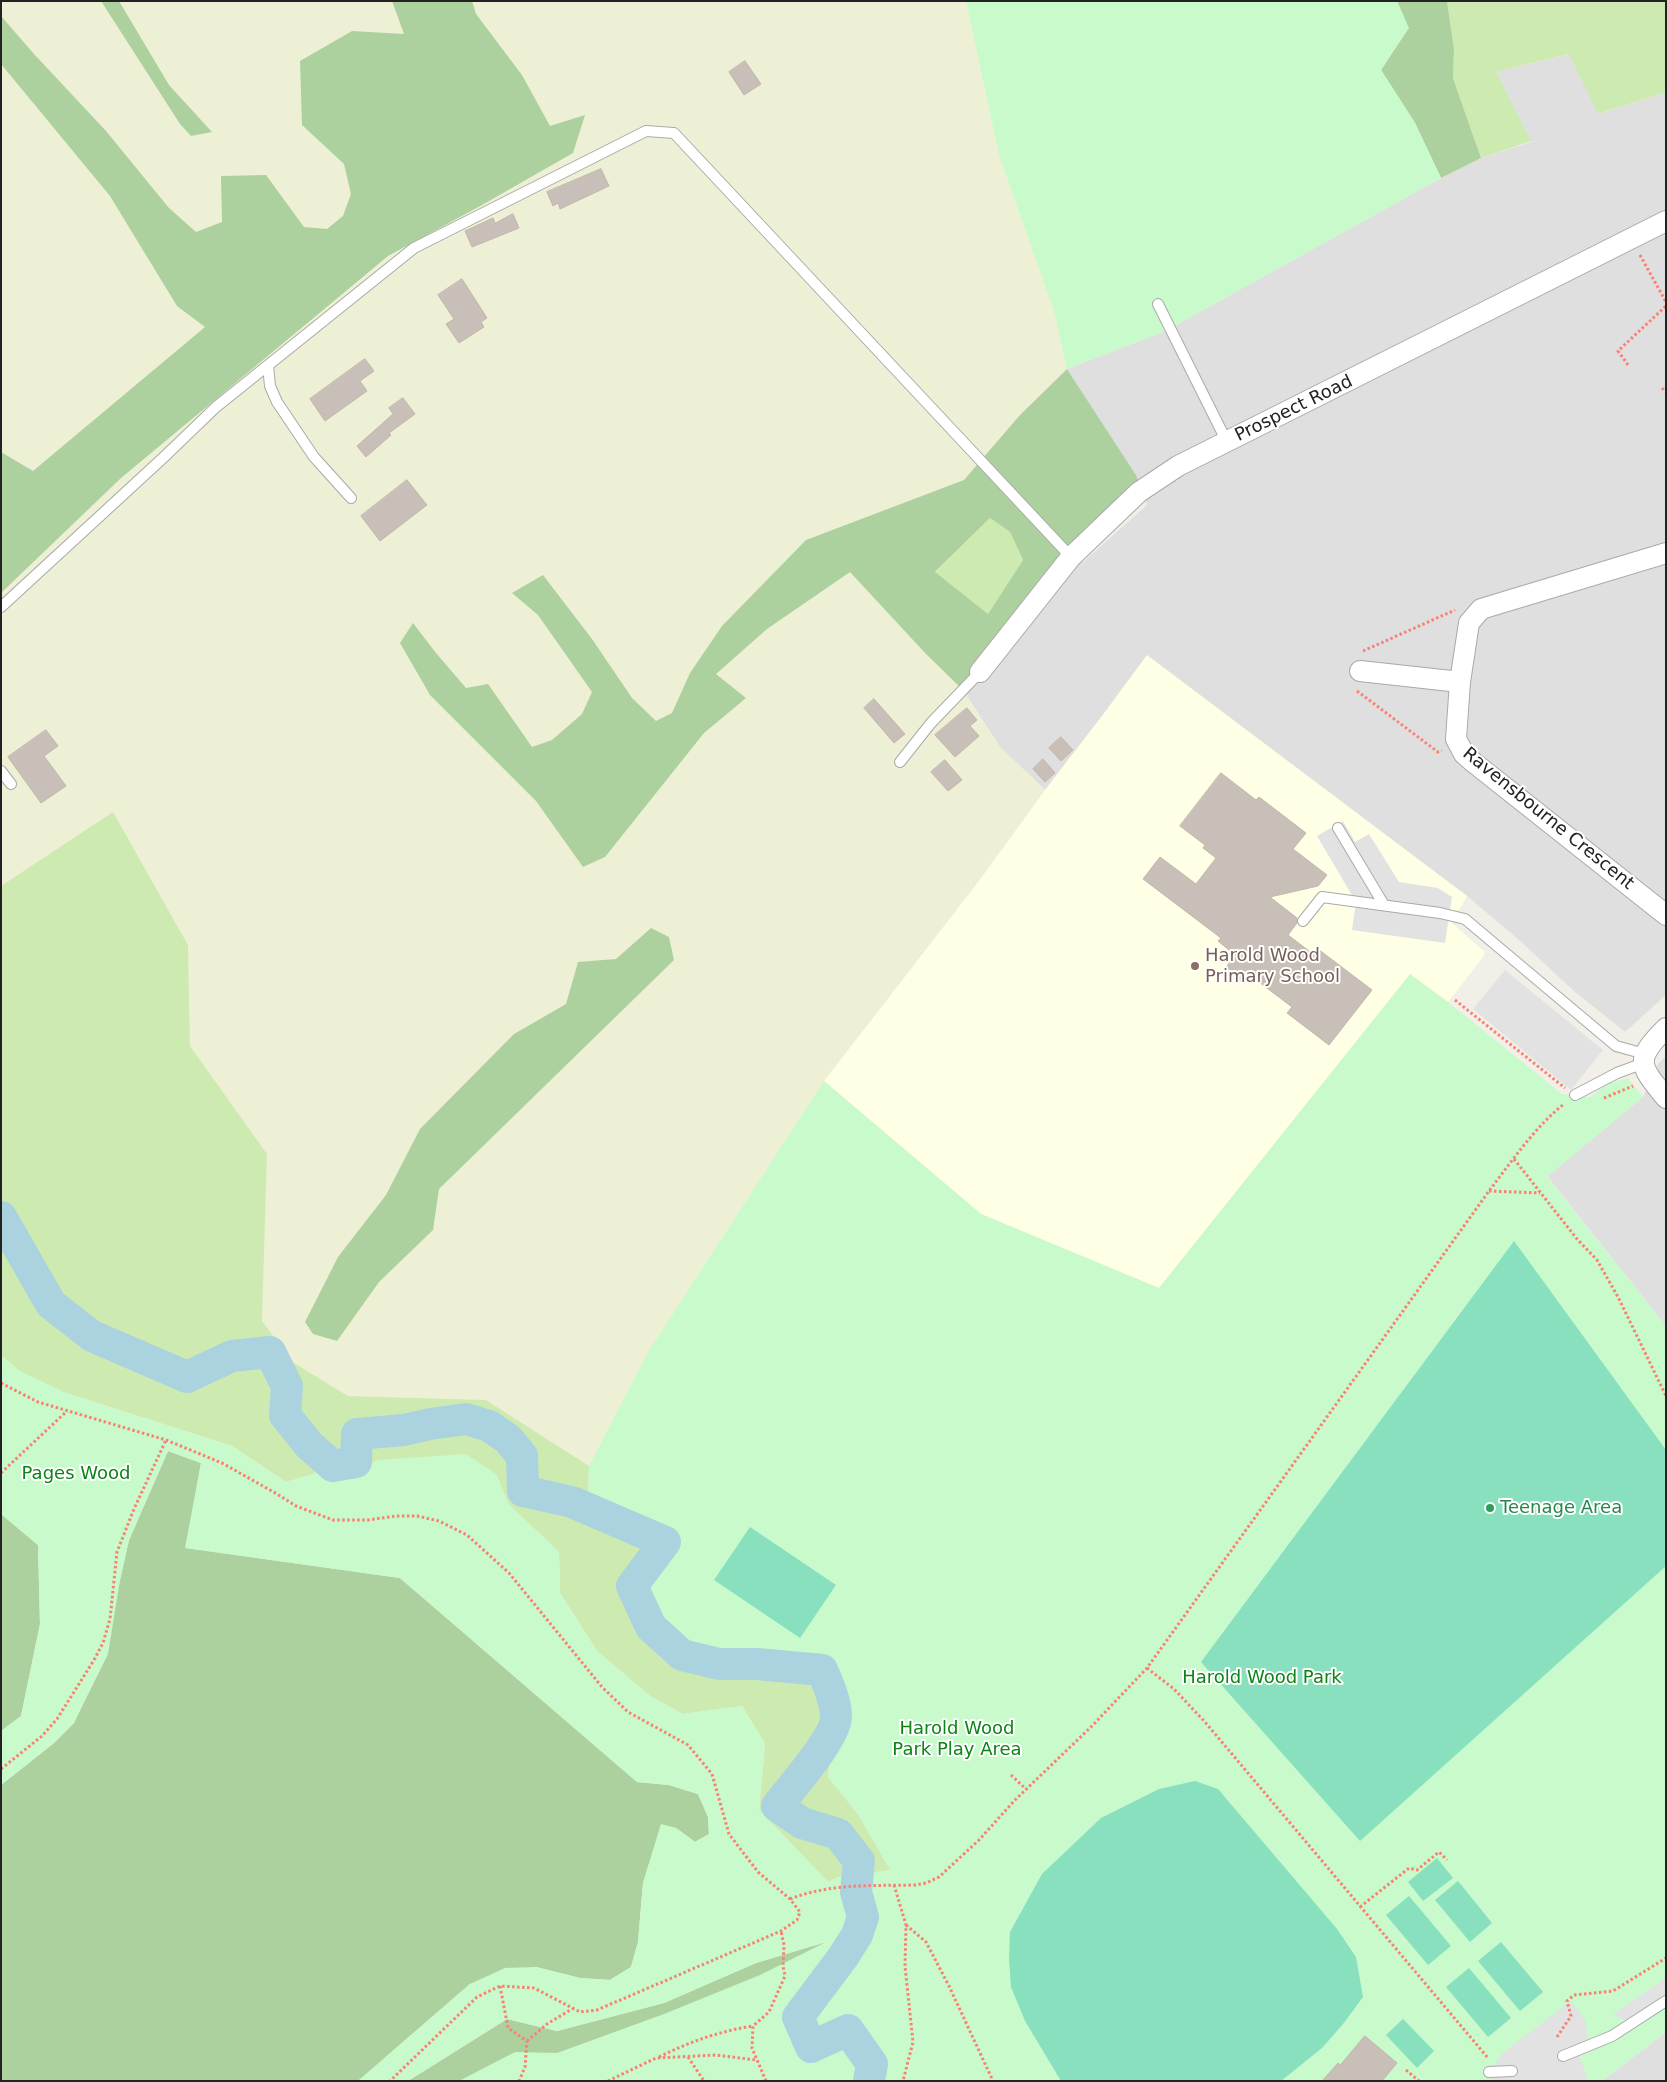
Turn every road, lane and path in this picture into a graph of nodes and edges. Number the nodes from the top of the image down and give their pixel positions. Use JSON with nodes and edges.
{"nodes":[{"id":1,"x":1666,"y":221,"type":"edge"},
{"id":2,"x":1631,"y":239,"type":"junction"},
{"id":3,"x":1158,"y":304,"type":"dead end"},
{"id":4,"x":1666,"y":304,"type":"edge"},
{"id":5,"x":1628,"y":365,"type":"dead end"},
{"id":6,"x":268,"y":366,"type":"junction"},
{"id":7,"x":1662,"y":388,"type":"dead end"},
{"id":8,"x":1666,"y":392,"type":"edge"},
{"id":9,"x":1228,"y":442,"type":"junction"},
{"id":10,"x":351,"y":498,"type":"dead end"},
{"id":11,"x":1666,"y":553,"type":"edge"},
{"id":12,"x":1071,"y":557,"type":"junction"},
{"id":13,"x":1,"y":607,"type":"edge"},
{"id":14,"x":1360,"y":671,"type":"dead end"},
{"id":15,"x":980,"y":672,"type":"joint"},
{"id":16,"x":1460,"y":682,"type":"junction"},
{"id":17,"x":900,"y":762,"type":"dead end"},
{"id":18,"x":1,"y":771,"type":"edge"},
{"id":19,"x":11,"y":784,"type":"dead end"},
{"id":20,"x":1338,"y":828,"type":"dead end"},
{"id":21,"x":1384,"y":905,"type":"junction"},
{"id":22,"x":1666,"y":914,"type":"edge"},
{"id":23,"x":1303,"y":921,"type":"dead end"},
{"id":24,"x":1455,"y":1000,"type":"dead end"},
{"id":25,"x":1666,"y":1028,"type":"edge"},
{"id":26,"x":1646,"y":1065,"type":"junction"},
{"id":27,"x":1575,"y":1096,"type":"junction"},
{"id":28,"x":1666,"y":1098,"type":"edge"},
{"id":29,"x":1514,"y":1159,"type":"junction"},
{"id":30,"x":1489,"y":1191,"type":"junction"},
{"id":31,"x":1540,"y":1193,"type":"junction"},
{"id":32,"x":1,"y":1383,"type":"edge"},
{"id":33,"x":1666,"y":1396,"type":"edge"},
{"id":34,"x":67,"y":1411,"type":"junction"},
{"id":35,"x":166,"y":1440,"type":"junction"},
{"id":36,"x":1,"y":1473,"type":"edge"},
{"id":37,"x":1147,"y":1668,"type":"junction"},
{"id":38,"x":1,"y":1769,"type":"edge"},
{"id":39,"x":1011,"y":1775,"type":"dead end"},
{"id":40,"x":1026,"y":1789,"type":"junction"},
{"id":41,"x":1447,"y":1860,"type":"dead end"},
{"id":42,"x":894,"y":1885,"type":"junction"},
{"id":43,"x":790,"y":1899,"type":"junction"},
{"id":44,"x":1360,"y":1907,"type":"junction"},
{"id":45,"x":906,"y":1925,"type":"junction"},
{"id":46,"x":781,"y":1932,"type":"junction"},
{"id":47,"x":1666,"y":1958,"type":"edge"},
{"id":48,"x":500,"y":1986,"type":"junction"},
{"id":49,"x":1666,"y":2001,"type":"edge"},
{"id":50,"x":572,"y":2009,"type":"junction"},
{"id":51,"x":753,"y":2026,"type":"junction"},
{"id":52,"x":1557,"y":2036,"type":"dead end"},
{"id":53,"x":527,"y":2041,"type":"junction"},
{"id":54,"x":687,"y":2056,"type":"junction"},
{"id":55,"x":1563,"y":2056,"type":"dead end"},
{"id":56,"x":656,"y":2058,"type":"junction"},
{"id":57,"x":757,"y":2060,"type":"junction"},
{"id":58,"x":1406,"y":2070,"type":"dead end"},
{"id":59,"x":1512,"y":2071,"type":"dead end"},
{"id":60,"x":1489,"y":2072,"type":"joint"},
{"id":61,"x":390,"y":2081,"type":"edge"},
{"id":62,"x":519,"y":2081,"type":"edge"},
{"id":63,"x":608,"y":2081,"type":"edge"},
{"id":64,"x":704,"y":2081,"type":"edge"},
{"id":65,"x":766,"y":2081,"type":"edge"},
{"id":66,"x":903,"y":2081,"type":"edge"},
{"id":67,"x":993,"y":2081,"type":"edge"},
{"id":68,"x":1419,"y":2081,"type":"edge"}],
"edges":[{"from":1,"to":2,"type":"street","name":"Prospect Road"},
{"from":2,"to":4,"type":"path"},
{"from":2,"to":9,"type":"street","name":"Prospect Road"},
{"from":3,"to":9,"type":"lane"},
{"from":4,"to":5,"type":"path"},
{"from":6,"to":10,"type":"lane"},
{"from":6,"to":12,"type":"lane"},
{"from":6,"to":13,"type":"lane"},
{"from":7,"to":8,"type":"path"},
{"from":9,"to":12,"type":"street","name":"Prospect Road"},
{"from":11,"to":16,"type":"street","name":"Ravensbourne Crescent"},
{"from":12,"to":15,"type":"street","name":"Prospect Road"},
{"from":14,"to":16,"type":"street"},
{"from":15,"to":17,"type":"lane"},
{"from":16,"to":22,"type":"street","name":"Ravensbourne Crescent"},
{"from":18,"to":19,"type":"lane"},
{"from":20,"to":21,"type":"lane"},
{"from":21,"to":23,"type":"lane"},
{"from":21,"to":26,"type":"lane"},
{"from":24,"to":27,"type":"path"},
{"from":25,"to":26,"type":"street"},
{"from":26,"to":27,"type":"lane"},
{"from":26,"to":27,"type":"path"},
{"from":26,"to":28,"type":"street"},
{"from":27,"to":29,"type":"path"},
{"from":29,"to":30,"type":"path"},
{"from":29,"to":31,"type":"path"},
{"from":30,"to":31,"type":"path"},
{"from":30,"to":37,"type":"path"},
{"from":31,"to":33,"type":"path"},
{"from":32,"to":34,"type":"path"},
{"from":34,"to":35,"type":"path"},
{"from":34,"to":36,"type":"path"},
{"from":35,"to":38,"type":"path"},
{"from":35,"to":43,"type":"path"},
{"from":37,"to":40,"type":"path"},
{"from":37,"to":44,"type":"path"},
{"from":39,"to":40,"type":"path"},
{"from":40,"to":42,"type":"path"},
{"from":41,"to":44,"type":"path"},
{"from":42,"to":43,"type":"path"},
{"from":42,"to":45,"type":"path"},
{"from":43,"to":46,"type":"path"},
{"from":44,"to":60,"type":"path"},
{"from":45,"to":66,"type":"path"},
{"from":45,"to":67,"type":"path"},
{"from":46,"to":50,"type":"path"},
{"from":46,"to":51,"type":"path"},
{"from":47,"to":52,"type":"path"},
{"from":48,"to":50,"type":"path"},
{"from":48,"to":53,"type":"path"},
{"from":48,"to":61,"type":"path"},
{"from":49,"to":55,"type":"lane"},
{"from":50,"to":53,"type":"path"},
{"from":51,"to":56,"type":"path"},
{"from":51,"to":57,"type":"path"},
{"from":53,"to":62,"type":"path"},
{"from":54,"to":56,"type":"path"},
{"from":54,"to":57,"type":"path"},
{"from":54,"to":64,"type":"path"},
{"from":56,"to":63,"type":"path"},
{"from":57,"to":65,"type":"path"},
{"from":58,"to":68,"type":"path"},
{"from":59,"to":60,"type":"lane"}]}
